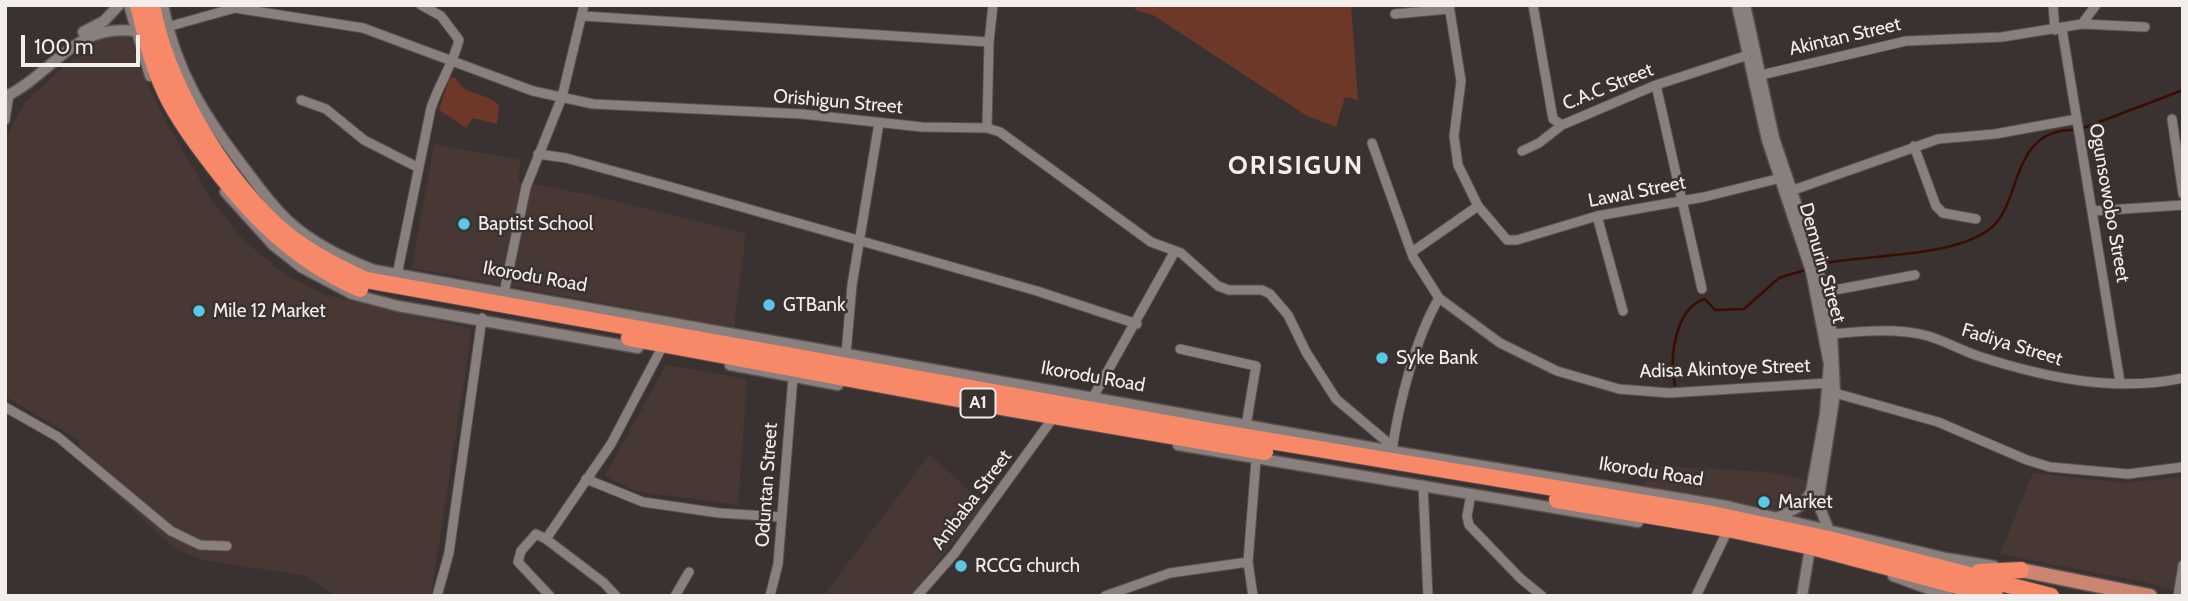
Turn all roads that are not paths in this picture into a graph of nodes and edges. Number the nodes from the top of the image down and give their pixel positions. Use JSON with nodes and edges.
{"nodes":[{"id":1,"x":119,"y":5,"type":"edge"},
{"id":2,"x":129,"y":5,"type":"edge"},
{"id":3,"x":138,"y":5,"type":"edge"},
{"id":4,"x":152,"y":5,"type":"edge"},
{"id":5,"x":163,"y":5,"type":"edge"},
{"id":6,"x":421,"y":5,"type":"edge"},
{"id":7,"x":584,"y":5,"type":"edge"},
{"id":8,"x":993,"y":5,"type":"edge"},
{"id":9,"x":1534,"y":5,"type":"edge"},
{"id":10,"x":1737,"y":5,"type":"edge"},
{"id":11,"x":1745,"y":5,"type":"edge"},
{"id":12,"x":2053,"y":5,"type":"edge"},
{"id":13,"x":2096,"y":5,"type":"edge"},
{"id":14,"x":1449,"y":7,"type":"edge"},
{"id":15,"x":252,"y":8,"type":"edge"},
{"id":16,"x":1395,"y":14,"type":"dead end"},
{"id":17,"x":583,"y":16,"type":"junction"},
{"id":18,"x":2082,"y":24,"type":"junction"},
{"id":19,"x":167,"y":26,"type":"junction"},
{"id":20,"x":2145,"y":27,"type":"dead end"},
{"id":21,"x":2059,"y":30,"type":"junction"},
{"id":22,"x":135,"y":32,"type":"junction"},
{"id":23,"x":989,"y":43,"type":"junction"},
{"id":24,"x":1748,"y":55,"type":"junction"},
{"id":25,"x":454,"y":61,"type":"junction"},
{"id":26,"x":1761,"y":75,"type":"junction"},
{"id":27,"x":1656,"y":85,"type":"junction"},
{"id":28,"x":7,"y":95,"type":"edge"},
{"id":29,"x":562,"y":97,"type":"junction"},
{"id":30,"x":301,"y":100,"type":"dead end"},
{"id":31,"x":2172,"y":118,"type":"dead end"},
{"id":32,"x":5,"y":120,"type":"edge"},
{"id":33,"x":2077,"y":120,"type":"junction"},
{"id":34,"x":879,"y":123,"type":"junction"},
{"id":35,"x":1562,"y":125,"type":"junction"},
{"id":36,"x":988,"y":128,"type":"junction"},
{"id":37,"x":1372,"y":143,"type":"dead end"},
{"id":38,"x":1913,"y":146,"type":"junction"},
{"id":39,"x":1522,"y":151,"type":"dead end"},
{"id":40,"x":538,"y":154,"type":"junction"},
{"id":41,"x":419,"y":168,"type":"junction"},
{"id":42,"x":1784,"y":178,"type":"junction"},
{"id":43,"x":1788,"y":192,"type":"junction"},
{"id":44,"x":2183,"y":194,"type":"edge"},
{"id":45,"x":1680,"y":199,"type":"junction"},
{"id":46,"x":2183,"y":205,"type":"edge"},
{"id":47,"x":1478,"y":206,"type":"junction"},
{"id":48,"x":2093,"y":211,"type":"junction"},
{"id":49,"x":1597,"y":216,"type":"junction"},
{"id":50,"x":1976,"y":219,"type":"dead end"},
{"id":51,"x":861,"y":242,"type":"junction"},
{"id":52,"x":1175,"y":251,"type":"junction"},
{"id":53,"x":1412,"y":252,"type":"junction"},
{"id":54,"x":1814,"y":270,"type":"junction"},
{"id":55,"x":397,"y":275,"type":"junction"},
{"id":56,"x":1915,"y":275,"type":"dead end"},
{"id":57,"x":1702,"y":289,"type":"dead end"},
{"id":58,"x":1824,"y":292,"type":"junction"},
{"id":59,"x":504,"y":293,"type":"junction"},
{"id":60,"x":1439,"y":298,"type":"junction"},
{"id":61,"x":1623,"y":311,"type":"dead end"},
{"id":62,"x":482,"y":318,"type":"junction"},
{"id":63,"x":1137,"y":324,"type":"junction"},
{"id":64,"x":1832,"y":334,"type":"junction"},
{"id":65,"x":1180,"y":349,"type":"dead end"},
{"id":66,"x":660,"y":351,"type":"junction"},
{"id":67,"x":846,"y":354,"type":"junction"},
{"id":68,"x":709,"y":357,"type":"junction"},
{"id":69,"x":786,"y":373,"type":"junction"},
{"id":70,"x":2183,"y":378,"type":"edge"},
{"id":71,"x":2120,"y":382,"type":"junction"},
{"id":72,"x":1828,"y":383,"type":"junction"},
{"id":73,"x":1835,"y":393,"type":"junction"},
{"id":74,"x":1092,"y":398,"type":"junction"},
{"id":75,"x":6,"y":408,"type":"edge"},
{"id":76,"x":1050,"y":422,"type":"junction"},
{"id":77,"x":1246,"y":426,"type":"junction"},
{"id":78,"x":1392,"y":449,"type":"junction"},
{"id":79,"x":1256,"y":460,"type":"junction"},
{"id":80,"x":2183,"y":467,"type":"edge"},
{"id":81,"x":586,"y":479,"type":"junction"},
{"id":82,"x":1423,"y":485,"type":"junction"},
{"id":83,"x":1471,"y":494,"type":"junction"},
{"id":84,"x":782,"y":517,"type":"junction"},
{"id":85,"x":1779,"y":517,"type":"junction"},
{"id":86,"x":1823,"y":531,"type":"junction"},
{"id":87,"x":1725,"y":536,"type":"junction"},
{"id":88,"x":546,"y":539,"type":"junction"},
{"id":89,"x":227,"y":546,"type":"dead end"},
{"id":90,"x":1809,"y":554,"type":"junction"},
{"id":91,"x":1248,"y":562,"type":"junction"},
{"id":92,"x":2183,"y":565,"type":"edge"},
{"id":93,"x":2021,"y":570,"type":"junction"},
{"id":94,"x":689,"y":572,"type":"dead end"},
{"id":95,"x":1962,"y":580,"type":"junction"},
{"id":96,"x":437,"y":596,"type":"edge"},
{"id":97,"x":550,"y":596,"type":"edge"},
{"id":98,"x":616,"y":596,"type":"edge"},
{"id":99,"x":675,"y":596,"type":"edge"},
{"id":100,"x":770,"y":596,"type":"edge"},
{"id":101,"x":917,"y":596,"type":"edge"},
{"id":102,"x":1105,"y":596,"type":"edge"},
{"id":103,"x":1253,"y":596,"type":"edge"},
{"id":104,"x":1428,"y":596,"type":"edge"},
{"id":105,"x":1542,"y":596,"type":"edge"},
{"id":106,"x":1696,"y":596,"type":"edge"},
{"id":107,"x":1802,"y":596,"type":"edge"},
{"id":108,"x":1948,"y":596,"type":"edge"},
{"id":109,"x":1978,"y":596,"type":"edge"},
{"id":110,"x":1995,"y":596,"type":"edge"},
{"id":111,"x":2051,"y":596,"type":"edge"},
{"id":112,"x":2150,"y":596,"type":"edge"},
{"id":113,"x":2178,"y":596,"type":"edge"}],
"edges":[{"from":1,"to":28,"type":"street"},
{"from":2,"to":22,"type":"street","name":"Ikorodu Road"},
{"from":3,"to":68,"type":"highway","name":"Ikorodu Road","number":"A1"},
{"from":4,"to":86,"type":"highway","name":"Ikorodu Road","number":"A1"},
{"from":5,"to":19,"type":"street","name":"Ikorodu Road"},
{"from":6,"to":25,"type":"street"},
{"from":7,"to":17,"type":"street"},
{"from":8,"to":23,"type":"street"},
{"from":9,"to":35,"type":"street","name":"C.A.C Street"},
{"from":10,"to":24,"type":"street","name":"Demurin Street"},
{"from":11,"to":26,"type":"street","name":"Demurin Street"},
{"from":12,"to":21,"type":"street","name":"Ogunsowobo Street"},
{"from":13,"to":18,"type":"street"},
{"from":14,"to":16,"type":"street"},
{"from":14,"to":47,"type":"street"},
{"from":15,"to":19,"type":"street","name":"Orishigun Street"},
{"from":15,"to":25,"type":"street","name":"Orishigun Street"},
{"from":17,"to":23,"type":"street"},
{"from":17,"to":29,"type":"street"},
{"from":18,"to":20,"type":"street","name":"Akintan Street"},
{"from":18,"to":21,"type":"street","name":"Akintan Street"},
{"from":19,"to":55,"type":"street","name":"Ikorodu Road"},
{"from":21,"to":26,"type":"street","name":"Akintan Street"},
{"from":21,"to":33,"type":"street","name":"Ogunsowobo Street"},
{"from":22,"to":28,"type":"street"},
{"from":22,"to":62,"type":"street","name":"Ikorodu Road"},
{"from":23,"to":36,"type":"street"},
{"from":24,"to":27,"type":"street","name":"C.A.C Street"},
{"from":24,"to":42,"type":"street","name":"Demurin Street"},
{"from":25,"to":29,"type":"street","name":"Orishigun Street"},
{"from":25,"to":41,"type":"street"},
{"from":26,"to":42,"type":"street","name":"Demurin Street"},
{"from":27,"to":35,"type":"street","name":"C.A.C Street"},
{"from":27,"to":45,"type":"street"},
{"from":28,"to":32,"type":"street"},
{"from":29,"to":34,"type":"street","name":"Orishigun Street"},
{"from":29,"to":40,"type":"street"},
{"from":30,"to":41,"type":"street"},
{"from":31,"to":44,"type":"street"},
{"from":33,"to":38,"type":"street"},
{"from":33,"to":48,"type":"street","name":"Ogunsowobo Street"},
{"from":34,"to":36,"type":"street","name":"Orishigun Street"},
{"from":34,"to":51,"type":"street"},
{"from":35,"to":39,"type":"street"},
{"from":36,"to":52,"type":"street","name":"Orishigun Street"},
{"from":37,"to":53,"type":"street","name":"Adisa Akintoye Street"},
{"from":38,"to":43,"type":"street"},
{"from":38,"to":50,"type":"street"},
{"from":40,"to":51,"type":"street"},
{"from":40,"to":59,"type":"street"},
{"from":41,"to":55,"type":"street"},
{"from":42,"to":43,"type":"street","name":"Demurin Street"},
{"from":42,"to":45,"type":"street","name":"Lawal Street"},
{"from":43,"to":54,"type":"street","name":"Demurin Street"},
{"from":45,"to":49,"type":"street","name":"Lawal Street"},
{"from":45,"to":57,"type":"street"},
{"from":46,"to":48,"type":"street"},
{"from":47,"to":49,"type":"street","name":"Lawal Street"},
{"from":47,"to":53,"type":"street"},
{"from":48,"to":71,"type":"street","name":"Ogunsowobo Street"},
{"from":49,"to":61,"type":"street"},
{"from":51,"to":63,"type":"street"},
{"from":51,"to":67,"type":"street"},
{"from":52,"to":63,"type":"street"},
{"from":52,"to":78,"type":"street","name":"Orishigun Street"},
{"from":53,"to":60,"type":"street","name":"Adisa Akintoye Street"},
{"from":54,"to":58,"type":"street","name":"Demurin Street"},
{"from":54,"to":72,"type":"street","name":"Demurin Street"},
{"from":55,"to":59,"type":"street","name":"Ikorodu Road"},
{"from":56,"to":58,"type":"street"},
{"from":58,"to":64,"type":"street","name":"Demurin Street"},
{"from":59,"to":67,"type":"street","name":"Ikorodu Road"},
{"from":60,"to":72,"type":"street","name":"Adisa Akintoye Street"},
{"from":60,"to":78,"type":"street"},
{"from":62,"to":66,"type":"street","name":"Ikorodu Road"},
{"from":62,"to":96,"type":"street"},
{"from":63,"to":74,"type":"street"},
{"from":64,"to":71,"type":"street","name":"Fadiya Street"},
{"from":64,"to":73,"type":"street","name":"Demurin Street"},
{"from":65,"to":77,"type":"street"},
{"from":66,"to":68,"type":"street","name":"Ikorodu Road"},
{"from":66,"to":81,"type":"street"},
{"from":67,"to":74,"type":"street","name":"Ikorodu Road"},
{"from":68,"to":69,"type":"highway","name":"Ikorodu Road","number":"A1"},
{"from":69,"to":76,"type":"street","name":"Ikorodu Road"},
{"from":69,"to":84,"type":"street","name":"Oduntan Street"},
{"from":69,"to":95,"type":"highway","name":"Ikorodu Road","number":"A1"},
{"from":70,"to":71,"type":"street","name":"Fadiya Street"},
{"from":72,"to":85,"type":"street","name":"Demurin Street"},
{"from":73,"to":80,"type":"street"},
{"from":73,"to":86,"type":"street","name":"Demurin Street"},
{"from":74,"to":77,"type":"street","name":"Ikorodu Road"},
{"from":75,"to":89,"type":"street"},
{"from":76,"to":79,"type":"street","name":"Ikorodu Road"},
{"from":76,"to":101,"type":"street","name":"Anibaba Street"},
{"from":77,"to":78,"type":"street","name":"Ikorodu Road"},
{"from":78,"to":85,"type":"street","name":"Ikorodu Road"},
{"from":79,"to":82,"type":"street","name":"Ikorodu Road"},
{"from":79,"to":91,"type":"street"},
{"from":81,"to":84,"type":"street"},
{"from":81,"to":88,"type":"street"},
{"from":82,"to":83,"type":"street","name":"Ikorodu Road"},
{"from":82,"to":104,"type":"street"},
{"from":83,"to":87,"type":"street","name":"Ikorodu Road"},
{"from":83,"to":105,"type":"street"},
{"from":84,"to":100,"type":"street","name":"Oduntan Street"},
{"from":85,"to":86,"type":"street","name":"Ikorodu Road"},
{"from":86,"to":93,"type":"street","name":"Ikorodu Road"},
{"from":86,"to":95,"type":"highway","name":"Ikorodu Road","number":"A1"},
{"from":87,"to":90,"type":"street","name":"Ikorodu Road"},
{"from":87,"to":106,"type":"street"},
{"from":88,"to":97,"type":"street"},
{"from":88,"to":98,"type":"street"},
{"from":90,"to":107,"type":"street"},
{"from":90,"to":108,"type":"street","name":"Ikorodu Road"},
{"from":91,"to":102,"type":"street"},
{"from":91,"to":103,"type":"street"},
{"from":92,"to":113,"type":"street"},
{"from":93,"to":95,"type":"highway"},
{"from":93,"to":112,"type":"main road","name":"Ikorodu Road"},
{"from":94,"to":99,"type":"street"},
{"from":95,"to":109,"type":"highway"},
{"from":95,"to":110,"type":"highway","name":"Ikorodu Road","number":"A1"},
{"from":95,"to":111,"type":"highway","name":"Ikorodu Road","number":"A1"}]}
